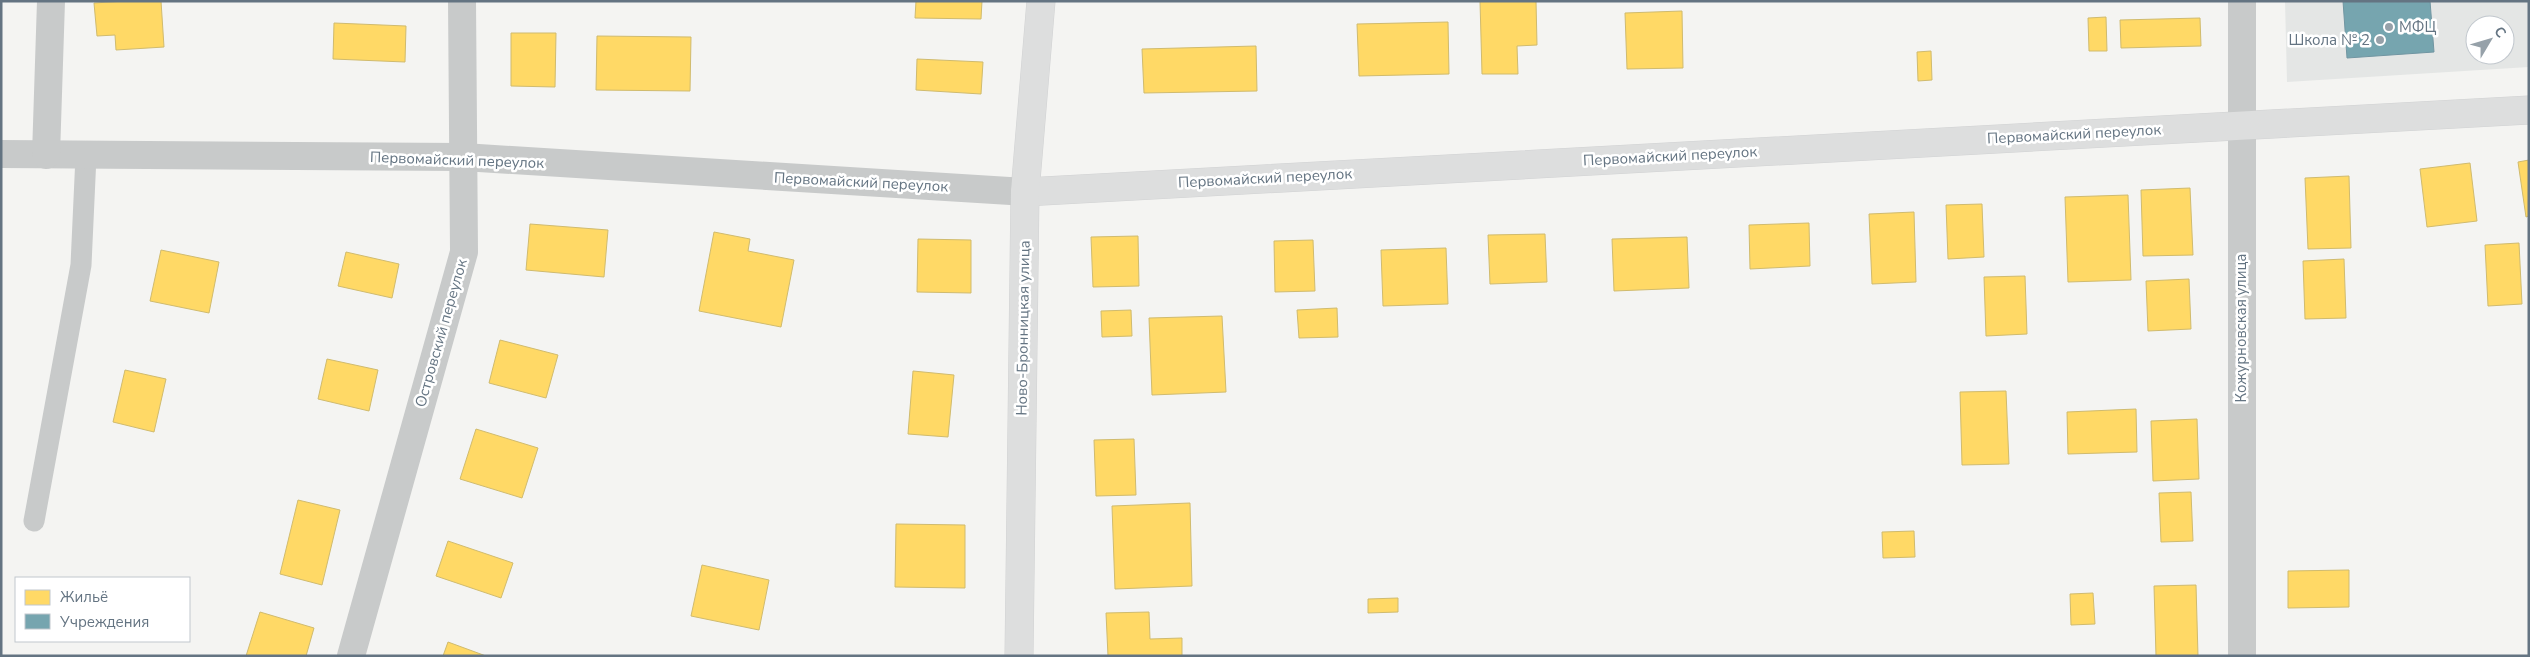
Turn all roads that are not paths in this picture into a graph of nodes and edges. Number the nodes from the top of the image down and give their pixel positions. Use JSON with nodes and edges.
{"nodes":[{"id":1,"x":51,"y":1,"type":"edge"},
{"id":2,"x":462,"y":1,"type":"edge"},
{"id":3,"x":1041,"y":1,"type":"edge"},
{"id":4,"x":2242,"y":1,"type":"edge"},
{"id":5,"x":2529,"y":110,"type":"edge"},
{"id":6,"x":2241,"y":125,"type":"junction"},
{"id":7,"x":1,"y":154,"type":"edge"},
{"id":8,"x":46,"y":156,"type":"junction"},
{"id":9,"x":86,"y":156,"type":"junction"},
{"id":10,"x":463,"y":158,"type":"junction"},
{"id":11,"x":1024,"y":192,"type":"junction"},
{"id":12,"x":34,"y":522,"type":"dead end"},
{"id":13,"x":351,"y":656,"type":"edge"},
{"id":14,"x":1019,"y":656,"type":"edge"},
{"id":15,"x":2242,"y":656,"type":"edge"}],
"edges":[{"from":1,"to":8,"type":"street"},
{"from":2,"to":10,"type":"street","name":"Островский переулок"},
{"from":3,"to":11,"type":"street","name":"Ново-Бронницкая улица"},
{"from":4,"to":6,"type":"street","name":"Кожурновская улица"},
{"from":5,"to":6,"type":"street","name":"Первомайский переулок"},
{"from":6,"to":11,"type":"street","name":"Первомайский переулок"},
{"from":6,"to":15,"type":"street","name":"Кожурновская улица"},
{"from":7,"to":8,"type":"street","name":"Первомайский переулок"},
{"from":8,"to":9,"type":"street","name":"Первомайский переулок"},
{"from":9,"to":10,"type":"street","name":"Первомайский переулок"},
{"from":9,"to":12,"type":"lane"},
{"from":10,"to":11,"type":"street","name":"Первомайский переулок"},
{"from":10,"to":13,"type":"street","name":"Островский переулок"},
{"from":11,"to":14,"type":"street","name":"Ново-Бронницкая улица"}]}
